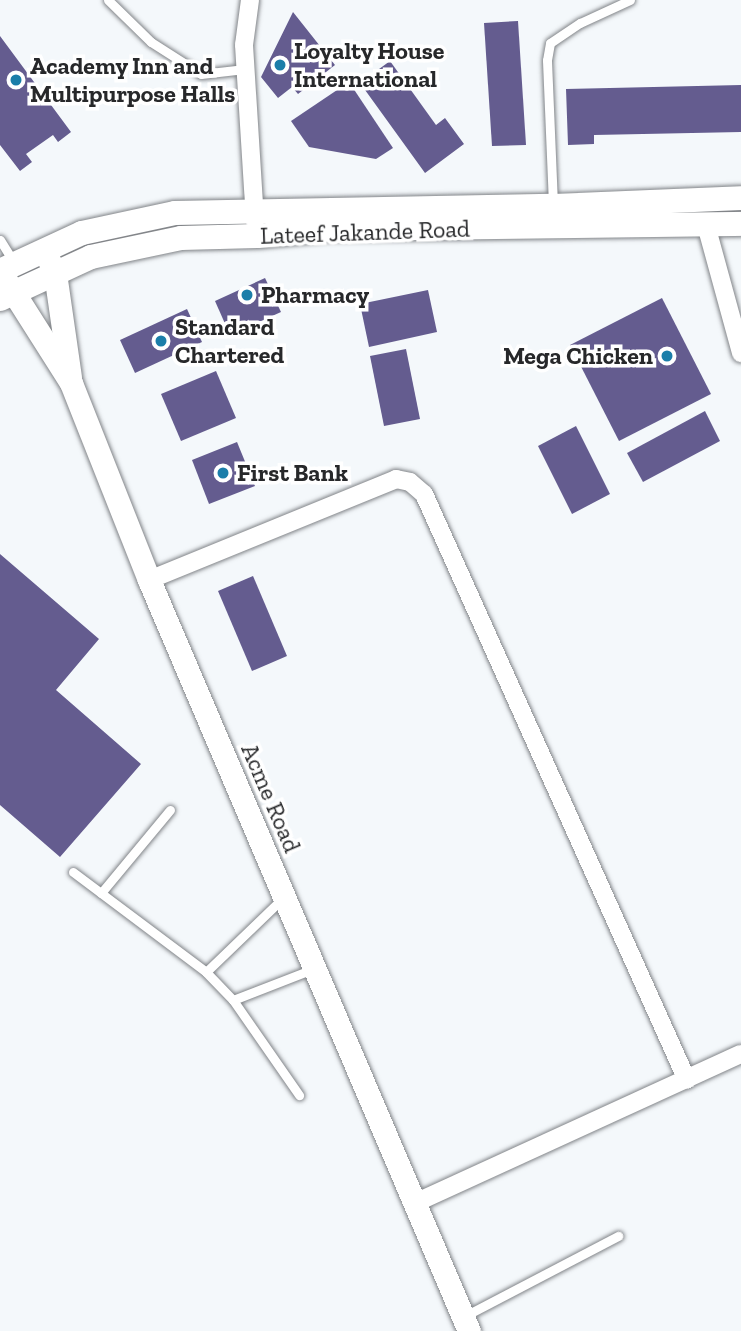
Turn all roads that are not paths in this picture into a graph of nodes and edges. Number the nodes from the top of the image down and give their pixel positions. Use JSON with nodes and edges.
{"nodes":[{"id":1,"x":108,"y":0,"type":"edge"},
{"id":2,"x":250,"y":0,"type":"edge"},
{"id":3,"x":630,"y":0,"type":"edge"},
{"id":4,"x":245,"y":69,"type":"junction"},
{"id":5,"x":741,"y":198,"type":"edge"},
{"id":6,"x":553,"y":206,"type":"junction"},
{"id":7,"x":254,"y":210,"type":"junction"},
{"id":8,"x":706,"y":225,"type":"junction"},
{"id":9,"x":741,"y":225,"type":"edge"},
{"id":10,"x":257,"y":236,"type":"junction"},
{"id":11,"x":0,"y":240,"type":"edge"},
{"id":12,"x":44,"y":250,"type":"junction"},
{"id":13,"x":55,"y":273,"type":"junction"},
{"id":14,"x":5,"y":280,"type":"edge"},
{"id":15,"x":741,"y":353,"type":"edge"},
{"id":16,"x":71,"y":383,"type":"junction"},
{"id":17,"x":149,"y":580,"type":"junction"},
{"id":18,"x":170,"y":810,"type":"dead end"},
{"id":19,"x":74,"y":872,"type":"dead end"},
{"id":20,"x":101,"y":893,"type":"junction"},
{"id":21,"x":285,"y":897,"type":"junction"},
{"id":22,"x":315,"y":969,"type":"junction"},
{"id":23,"x":206,"y":972,"type":"junction"},
{"id":24,"x":233,"y":1000,"type":"junction"},
{"id":25,"x":741,"y":1054,"type":"edge"},
{"id":26,"x":687,"y":1080,"type":"junction"},
{"id":27,"x":299,"y":1095,"type":"dead end"},
{"id":28,"x":415,"y":1203,"type":"junction"},
{"id":29,"x":618,"y":1236,"type":"dead end"},
{"id":30,"x":466,"y":1324,"type":"edge"}],
"edges":[{"from":1,"to":4,"type":"lane"},
{"from":2,"to":4,"type":"street"},
{"from":3,"to":6,"type":"lane"},
{"from":4,"to":7,"type":"street"},
{"from":5,"to":6,"type":"main road","name":"Lateef Jakande Road"},
{"from":6,"to":7,"type":"main road","name":"Lateef Jakande Road"},
{"from":7,"to":10,"type":"street"},
{"from":7,"to":12,"type":"main road","name":"Lateef Jakande Road"},
{"from":8,"to":9,"type":"main road","name":"Lateef Jakande Road"},
{"from":8,"to":10,"type":"main road","name":"Lateef Jakande Road"},
{"from":8,"to":15,"type":"street"},
{"from":10,"to":13,"type":"main road","name":"Lateef Jakande Road"},
{"from":11,"to":14,"type":"lane"},
{"from":12,"to":13,"type":"street"},
{"from":12,"to":14,"type":"main road","name":"Lateef Jakande Road"},
{"from":13,"to":14,"type":"main road","name":"Lateef Jakande Road"},
{"from":13,"to":16,"type":"street"},
{"from":14,"to":16,"type":"street","name":"Acme Road"},
{"from":16,"to":17,"type":"street","name":"Acme Road"},
{"from":17,"to":21,"type":"street","name":"Acme Road"},
{"from":17,"to":26,"type":"street"},
{"from":18,"to":20,"type":"lane"},
{"from":19,"to":20,"type":"lane"},
{"from":20,"to":23,"type":"lane"},
{"from":21,"to":22,"type":"street","name":"Acme Road"},
{"from":21,"to":23,"type":"lane"},
{"from":22,"to":24,"type":"lane"},
{"from":22,"to":28,"type":"street","name":"Acme Road"},
{"from":23,"to":24,"type":"lane"},
{"from":24,"to":27,"type":"lane"},
{"from":25,"to":26,"type":"street"},
{"from":26,"to":28,"type":"street"},
{"from":28,"to":30,"type":"street","name":"Acme Road"},
{"from":29,"to":30,"type":"lane"}]}
